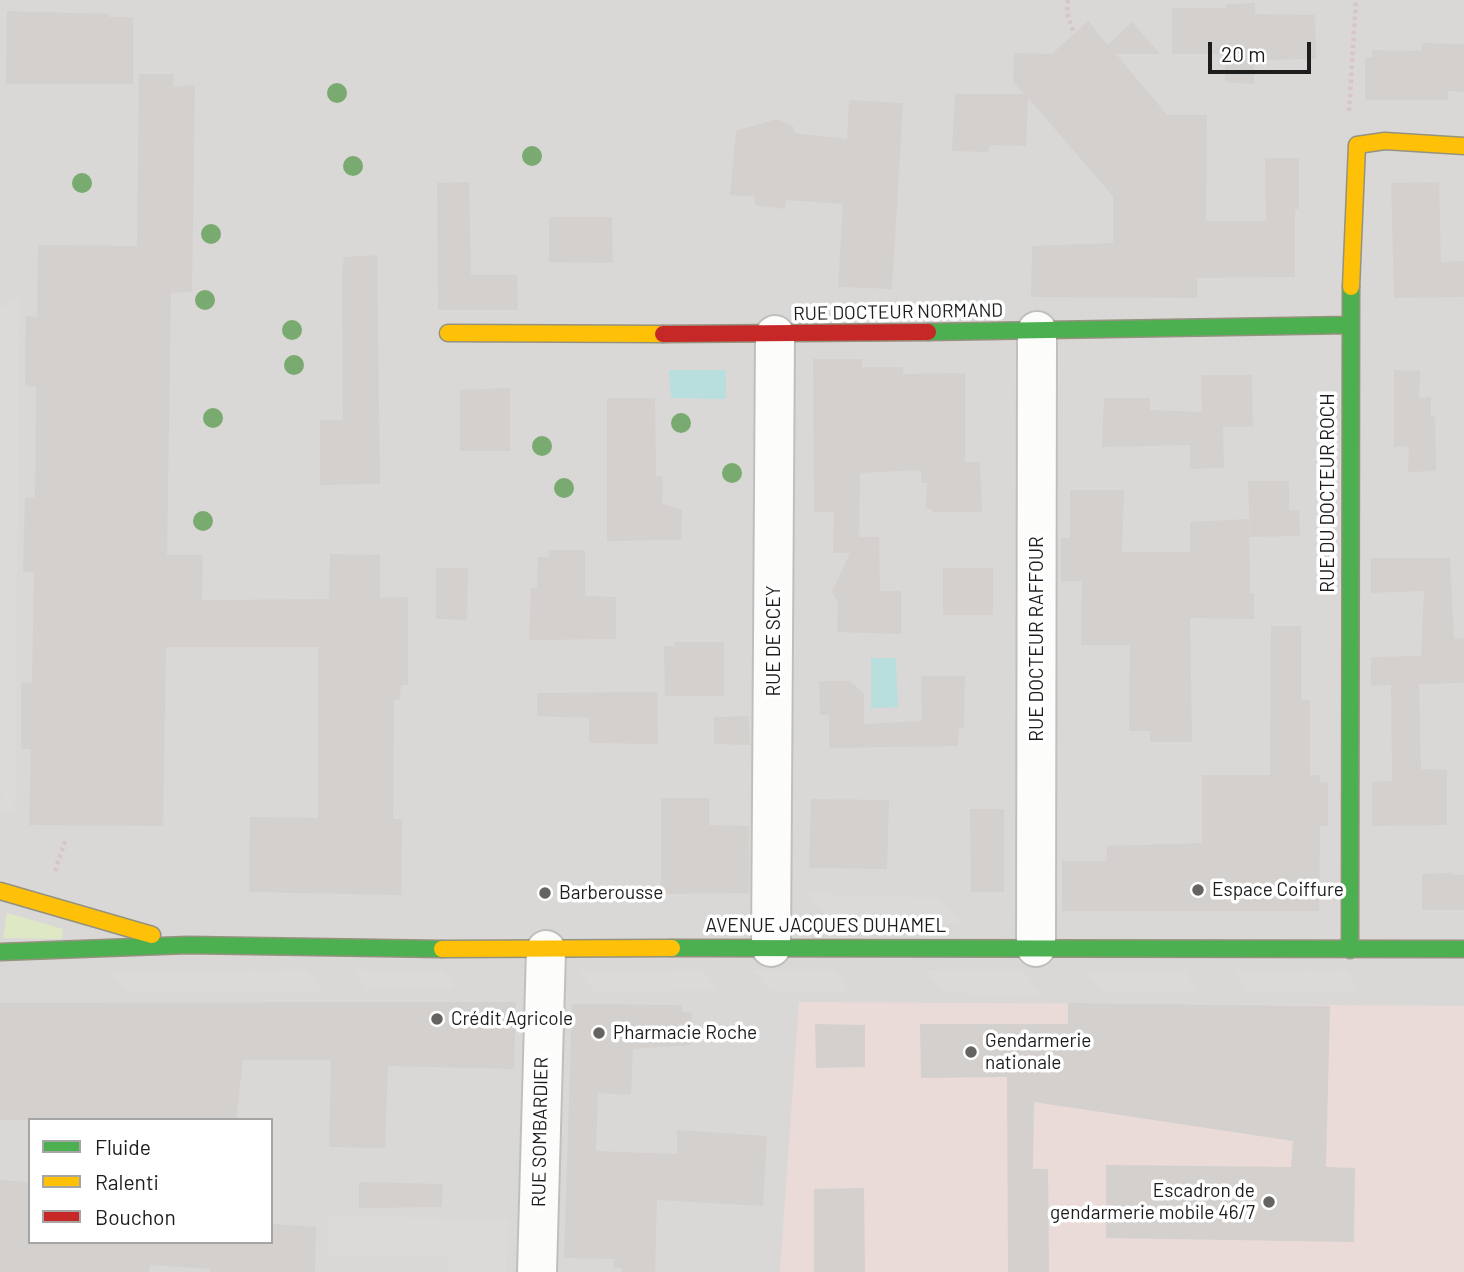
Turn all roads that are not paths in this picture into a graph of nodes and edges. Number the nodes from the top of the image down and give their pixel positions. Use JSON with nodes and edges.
{"nodes":[{"id":1,"x":1464,"y":146,"type":"edge"},
{"id":2,"x":1349,"y":326,"type":"junction"},
{"id":3,"x":1037,"y":331,"type":"junction"},
{"id":4,"x":448,"y":333,"type":"dead end"},
{"id":5,"x":775,"y":335,"type":"junction"},
{"id":6,"x":0,"y":891,"type":"edge"},
{"id":7,"x":188,"y":945,"type":"junction"},
{"id":8,"x":771,"y":947,"type":"junction"},
{"id":9,"x":1036,"y":947,"type":"junction"},
{"id":10,"x":1464,"y":949,"type":"edge"},
{"id":11,"x":546,"y":950,"type":"junction"},
{"id":12,"x":1350,"y":950,"type":"junction"},
{"id":13,"x":0,"y":952,"type":"edge"},
{"id":14,"x":537,"y":1272,"type":"edge"}],
"edges":[{"from":1,"to":2,"type":"street","name":"RUE DU DOCTEUR ROCH"},
{"from":2,"to":3,"type":"street","name":"RUE DOCTEUR NORMAND"},
{"from":2,"to":12,"type":"street","name":"RUE DU DOCTEUR ROCH"},
{"from":3,"to":5,"type":"street","name":"RUE DOCTEUR NORMAND"},
{"from":3,"to":9,"type":"street","name":"RUE DOCTEUR RAFFOUR"},
{"from":4,"to":5,"type":"street","name":"RUE DOCTEUR NORMAND"},
{"from":5,"to":8,"type":"street","name":"RUE DE SCEY"},
{"from":6,"to":7,"type":"street","name":"AVENUE JACQUES DUHAMEL"},
{"from":7,"to":11,"type":"street","name":"AVENUE JACQUES DUHAMEL"},
{"from":7,"to":13,"type":"street","name":"AVENUE JACQUES DUHAMEL"},
{"from":8,"to":9,"type":"street","name":"AVENUE JACQUES DUHAMEL"},
{"from":8,"to":11,"type":"street","name":"AVENUE JACQUES DUHAMEL"},
{"from":9,"to":12,"type":"street","name":"AVENUE JACQUES DUHAMEL"},
{"from":10,"to":12,"type":"street","name":"AVENUE JACQUES DUHAMEL"},
{"from":11,"to":14,"type":"street","name":"RUE SOMBARDIER"}]}
